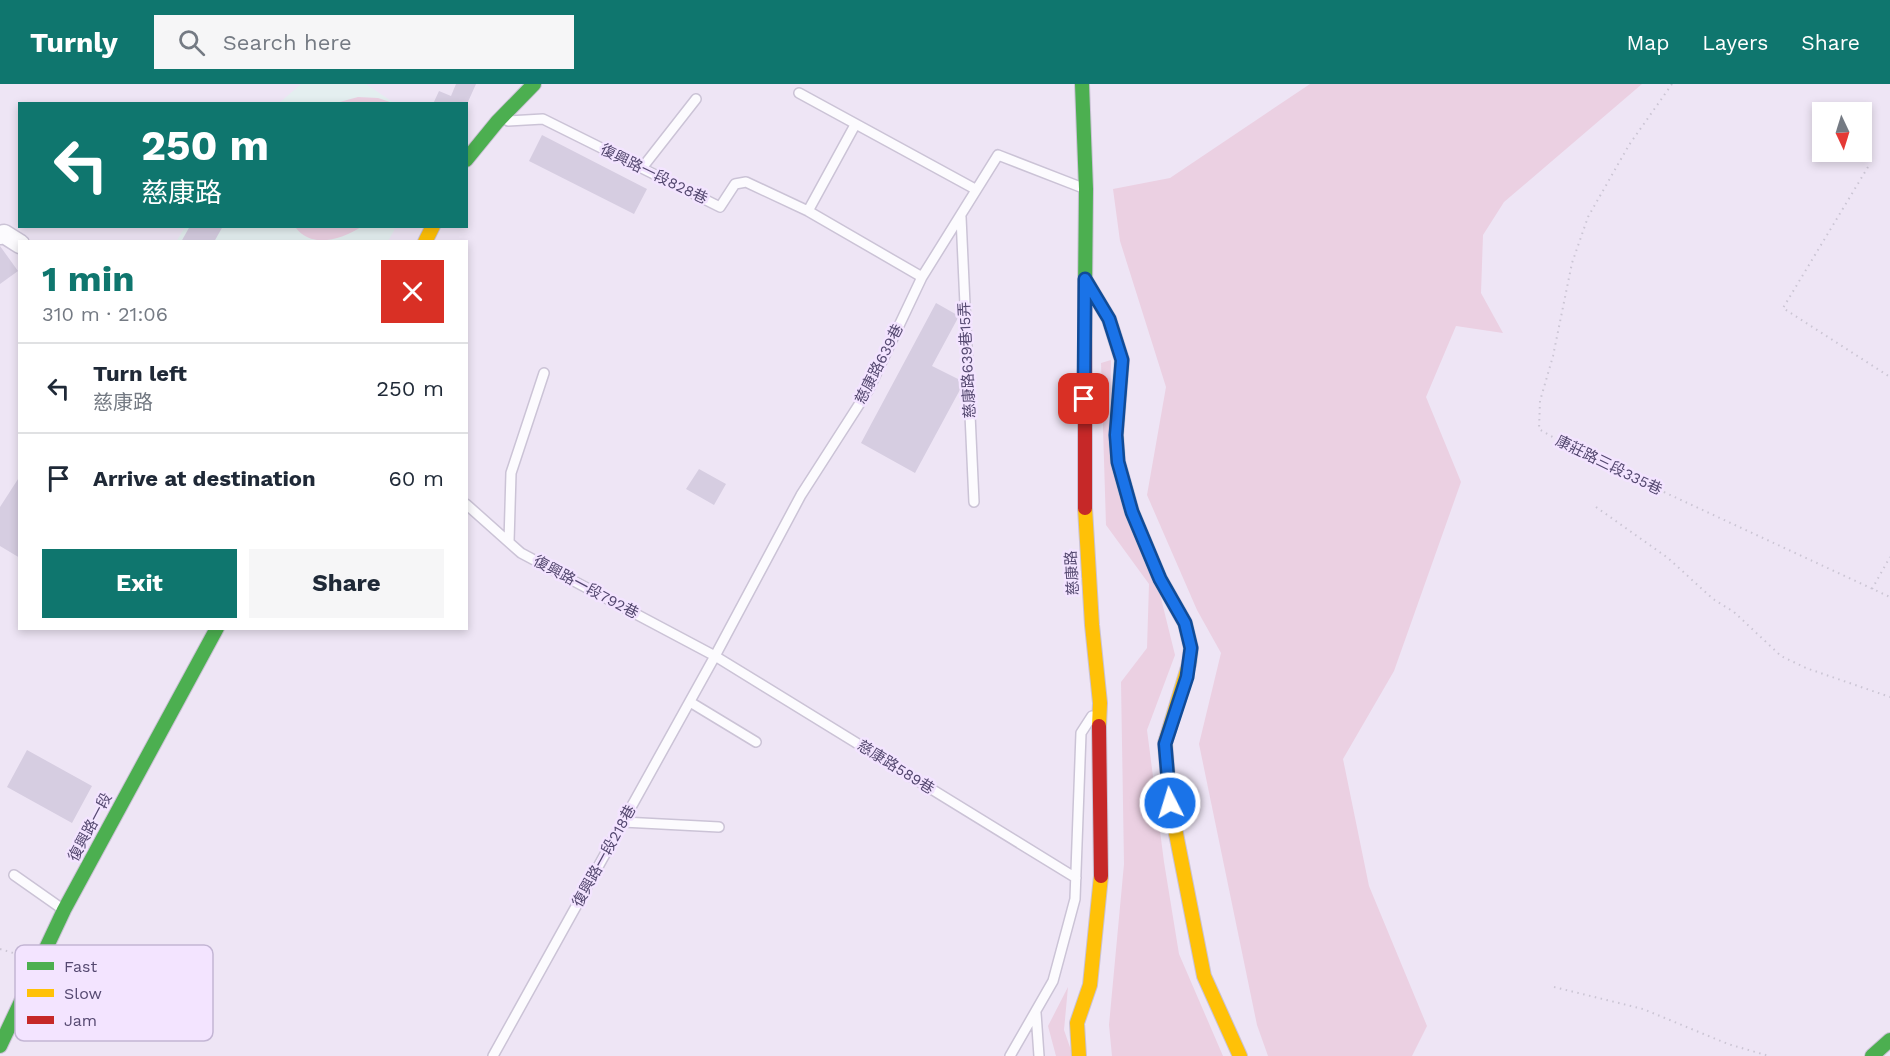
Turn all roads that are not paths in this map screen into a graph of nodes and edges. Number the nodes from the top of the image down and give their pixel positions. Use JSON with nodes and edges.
{"nodes":[{"id":1,"x":534,"y":84,"type":"edge"},
{"id":2,"x":1082,"y":84,"type":"edge"},
{"id":3,"x":799,"y":93,"type":"dead end"},
{"id":4,"x":696,"y":99,"type":"dead end"},
{"id":5,"x":497,"y":122,"type":"junction"},
{"id":6,"x":855,"y":125,"type":"junction"},
{"id":7,"x":468,"y":158,"type":"edge"},
{"id":8,"x":642,"y":168,"type":"junction"},
{"id":9,"x":975,"y":189,"type":"junction"},
{"id":10,"x":1086,"y":189,"type":"junction"},
{"id":11,"x":808,"y":212,"type":"junction"},
{"id":12,"x":961,"y":217,"type":"junction"},
{"id":13,"x":0,"y":235,"type":"edge"},
{"id":14,"x":18,"y":244,"type":"edge"},
{"id":15,"x":18,"y":245,"type":"edge"},
{"id":16,"x":0,"y":249,"type":"edge"},
{"id":17,"x":922,"y":277,"type":"junction"},
{"id":18,"x":1085,"y":279,"type":"junction"},
{"id":19,"x":544,"y":374,"type":"dead end"},
{"id":20,"x":974,"y":502,"type":"dead end"},
{"id":21,"x":468,"y":506,"type":"edge"},
{"id":22,"x":509,"y":542,"type":"junction"},
{"id":23,"x":216,"y":630,"type":"edge"},
{"id":24,"x":716,"y":656,"type":"junction"},
{"id":25,"x":690,"y":702,"type":"junction"},
{"id":26,"x":1100,"y":704,"type":"junction"},
{"id":27,"x":756,"y":742,"type":"dead end"},
{"id":28,"x":623,"y":822,"type":"junction"},
{"id":29,"x":719,"y":827,"type":"dead end"},
{"id":30,"x":14,"y":875,"type":"dead end"},
{"id":31,"x":1076,"y":878,"type":"junction"},
{"id":32,"x":64,"y":910,"type":"junction"},
{"id":33,"x":48,"y":945,"type":"edge"},
{"id":34,"x":1036,"y":1013,"type":"junction"},
{"id":35,"x":15,"y":1014,"type":"edge"},
{"id":36,"x":1890,"y":1040,"type":"edge"},
{"id":37,"x":0,"y":1046,"type":"edge"},
{"id":38,"x":493,"y":1056,"type":"edge"},
{"id":39,"x":1010,"y":1056,"type":"edge"},
{"id":40,"x":1039,"y":1056,"type":"edge"},
{"id":41,"x":1080,"y":1056,"type":"edge"},
{"id":42,"x":1240,"y":1056,"type":"edge"},
{"id":43,"x":1872,"y":1056,"type":"edge"}],
"edges":[{"from":1,"to":5,"type":"street"},
{"from":2,"to":10,"type":"street","name":"慈康路"},
{"from":3,"to":6,"type":"lane"},
{"from":4,"to":8,"type":"lane"},
{"from":5,"to":7,"type":"street"},
{"from":5,"to":8,"type":"lane","name":"復興路一段828巷"},
{"from":6,"to":9,"type":"lane"},
{"from":6,"to":11,"type":"lane"},
{"from":8,"to":11,"type":"lane","name":"復興路一段828巷"},
{"from":9,"to":10,"type":"lane","name":"慈康路639巷"},
{"from":9,"to":12,"type":"lane","name":"慈康路639巷"},
{"from":10,"to":18,"type":"street","name":"慈康路"},
{"from":11,"to":17,"type":"lane","name":"復興路一段828巷"},
{"from":12,"to":17,"type":"lane","name":"慈康路639巷"},
{"from":12,"to":20,"type":"lane","name":"慈康路639巷15弄"},
{"from":13,"to":14,"type":"street"},
{"from":15,"to":16,"type":"street"},
{"from":17,"to":24,"type":"lane","name":"慈康路639巷"},
{"from":18,"to":26,"type":"street","name":"慈康路"},
{"from":18,"to":42,"type":"street"},
{"from":19,"to":22,"type":"lane"},
{"from":21,"to":22,"type":"lane","name":"復興路一段792巷"},
{"from":22,"to":24,"type":"lane","name":"復興路一段792巷"},
{"from":23,"to":32,"type":"street","name":"復興路一段"},
{"from":24,"to":25,"type":"lane","name":"復興路一段218巷"},
{"from":24,"to":31,"type":"lane","name":"慈康路589巷"},
{"from":25,"to":27,"type":"lane"},
{"from":25,"to":28,"type":"lane","name":"復興路一段218巷"},
{"from":26,"to":31,"type":"lane"},
{"from":26,"to":41,"type":"street","name":"慈康路"},
{"from":28,"to":29,"type":"lane"},
{"from":28,"to":38,"type":"lane","name":"復興路一段218巷"},
{"from":30,"to":32,"type":"lane"},
{"from":31,"to":34,"type":"lane"},
{"from":32,"to":33,"type":"street","name":"復興路一段"},
{"from":34,"to":39,"type":"lane"},
{"from":34,"to":40,"type":"lane"},
{"from":35,"to":37,"type":"street","name":"復興路一段"},
{"from":36,"to":43,"type":"street"}]}
